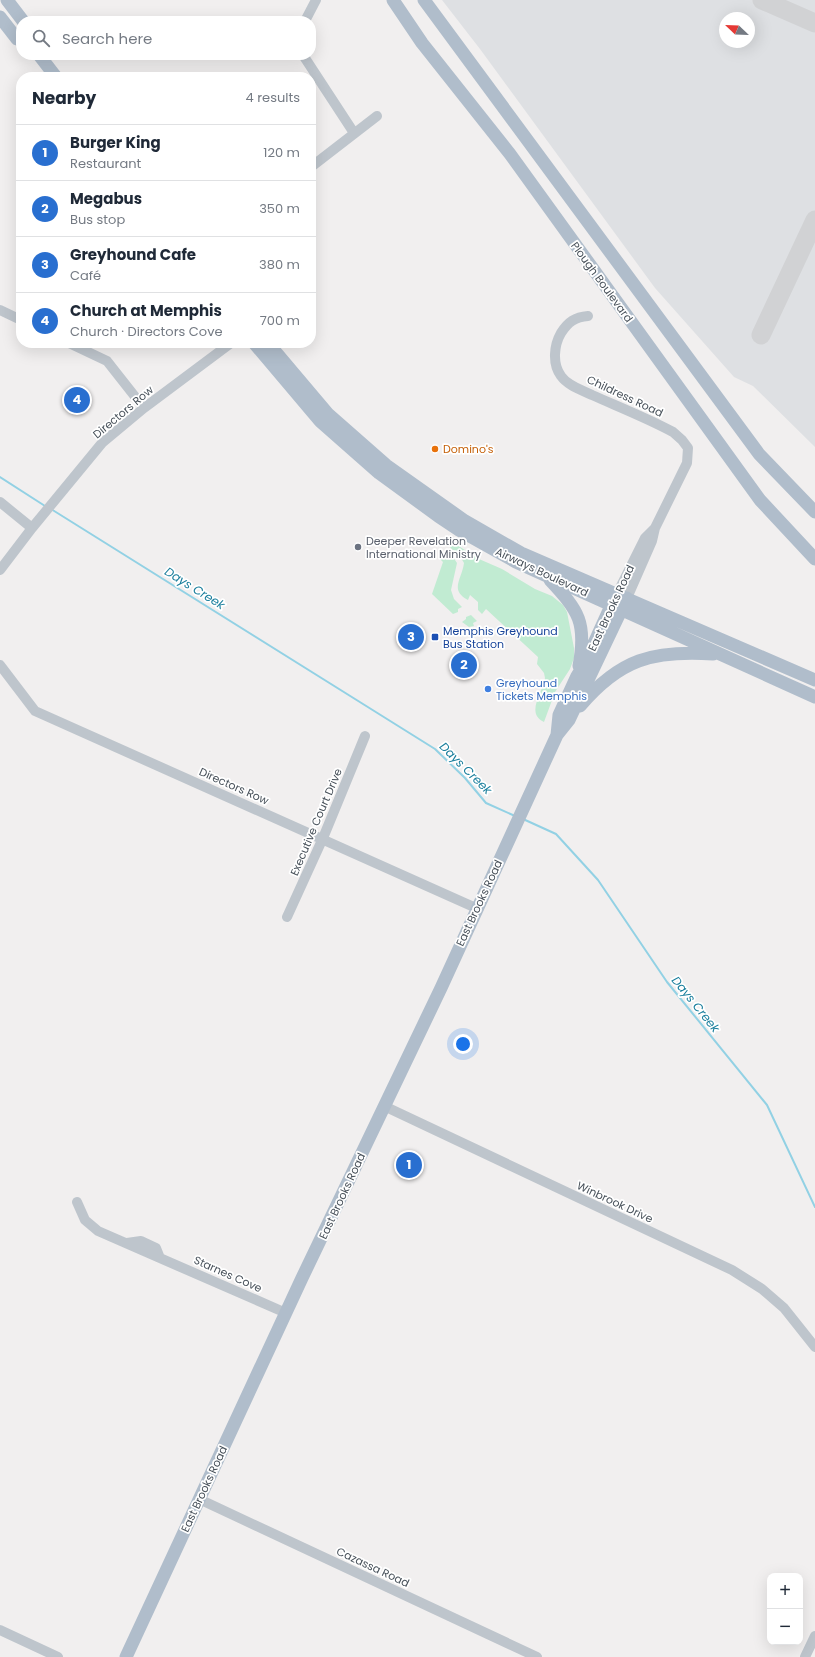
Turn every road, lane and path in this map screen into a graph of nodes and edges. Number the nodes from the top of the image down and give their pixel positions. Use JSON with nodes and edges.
{"nodes":[{"id":1,"x":7,"y":0,"type":"edge"},
{"id":2,"x":316,"y":0,"type":"edge"},
{"id":3,"x":393,"y":0,"type":"edge"},
{"id":4,"x":424,"y":0,"type":"edge"},
{"id":5,"x":0,"y":16,"type":"edge"},
{"id":6,"x":19,"y":16,"type":"edge"},
{"id":7,"x":308,"y":16,"type":"edge"},
{"id":8,"x":16,"y":38,"type":"edge"},
{"id":9,"x":44,"y":60,"type":"edge"},
{"id":10,"x":306,"y":60,"type":"edge"},
{"id":11,"x":52,"y":72,"type":"edge"},
{"id":12,"x":314,"y":72,"type":"edge"},
{"id":13,"x":316,"y":75,"type":"edge"},
{"id":14,"x":378,"y":116,"type":"dead end"},
{"id":15,"x":354,"y":133,"type":"junction"},
{"id":16,"x":316,"y":163,"type":"edge"},
{"id":17,"x":0,"y":310,"type":"edge"},
{"id":18,"x":588,"y":316,"type":"dead end"},
{"id":19,"x":16,"y":318,"type":"edge"},
{"id":20,"x":80,"y":348,"type":"edge"},
{"id":21,"x":224,"y":348,"type":"edge"},
{"id":22,"x":258,"y":348,"type":"edge"},
{"id":23,"x":272,"y":348,"type":"edge"},
{"id":24,"x":144,"y":408,"type":"junction"},
{"id":25,"x":688,"y":448,"type":"joint"},
{"id":26,"x":0,"y":502,"type":"edge"},
{"id":27,"x":815,"y":512,"type":"edge"},
{"id":28,"x":32,"y":528,"type":"junction"},
{"id":29,"x":508,"y":552,"type":"junction"},
{"id":30,"x":815,"y":559,"type":"edge"},
{"id":31,"x":0,"y":570,"type":"edge"},
{"id":32,"x":546,"y":575,"type":"junction"},
{"id":33,"x":619,"y":602,"type":"junction"},
{"id":34,"x":720,"y":655,"type":"junction"},
{"id":35,"x":0,"y":665,"type":"edge"},
{"id":36,"x":577,"y":676,"type":"junction"},
{"id":37,"x":815,"y":680,"type":"edge"},
{"id":38,"x":815,"y":697,"type":"edge"},
{"id":39,"x":569,"y":720,"type":"junction"},
{"id":40,"x":557,"y":735,"type":"junction"},
{"id":41,"x":365,"y":736,"type":"dead end"},
{"id":42,"x":323,"y":838,"type":"junction"},
{"id":43,"x":476,"y":908,"type":"junction"},
{"id":44,"x":287,"y":917,"type":"dead end"},
{"id":45,"x":384,"y":1106,"type":"junction"},
{"id":46,"x":77,"y":1202,"type":"dead end"},
{"id":47,"x":286,"y":1313,"type":"junction"},
{"id":48,"x":815,"y":1347,"type":"edge"},
{"id":49,"x":199,"y":1499,"type":"junction"},
{"id":50,"x":0,"y":1630,"type":"edge"},
{"id":51,"x":815,"y":1636,"type":"edge"},
{"id":52,"x":58,"y":1657,"type":"edge"},
{"id":53,"x":126,"y":1657,"type":"edge"},
{"id":54,"x":537,"y":1657,"type":"edge"},
{"id":55,"x":805,"y":1657,"type":"edge"}],
"edges":[{"from":1,"to":6,"type":"main road"},
{"from":2,"to":7,"type":"street"},
{"from":3,"to":30,"type":"main road","name":"Plough Boulevard"},
{"from":4,"to":27,"type":"main road"},
{"from":5,"to":8,"type":"main road"},
{"from":9,"to":11,"type":"main road"},
{"from":10,"to":12,"type":"street"},
{"from":13,"to":15,"type":"street"},
{"from":14,"to":15,"type":"street"},
{"from":15,"to":16,"type":"street"},
{"from":17,"to":19,"type":"street"},
{"from":18,"to":25,"type":"street","name":"Childress Road"},
{"from":20,"to":24,"type":"street"},
{"from":21,"to":24,"type":"street","name":"Directors Row"},
{"from":22,"to":29,"type":"main road","name":"Airways Boulevard"},
{"from":23,"to":29,"type":"main road","name":"Airways Boulevard"},
{"from":24,"to":28,"type":"street","name":"Directors Row"},
{"from":25,"to":33,"type":"street","name":"East Brooks Road"},
{"from":26,"to":28,"type":"street"},
{"from":28,"to":31,"type":"street","name":"Directors Row"},
{"from":29,"to":32,"type":"main road","name":"Airways Boulevard"},
{"from":29,"to":33,"type":"main road","name":"Airways Boulevard"},
{"from":32,"to":33,"type":"main road","name":"Airways Boulevard"},
{"from":32,"to":36,"type":"main road"},
{"from":33,"to":34,"type":"main road","name":"Airways Boulevard"},
{"from":33,"to":36,"type":"main road","name":"East Brooks Road"},
{"from":33,"to":37,"type":"main road","name":"Airways Boulevard"},
{"from":33,"to":39,"type":"main road","name":"East Brooks Road"},
{"from":34,"to":38,"type":"main road","name":"Airways Boulevard"},
{"from":34,"to":39,"type":"main road"},
{"from":35,"to":42,"type":"street","name":"Directors Row"},
{"from":36,"to":40,"type":"main road","name":"East Brooks Road"},
{"from":39,"to":40,"type":"main road","name":"East Brooks Road"},
{"from":40,"to":43,"type":"main road","name":"East Brooks Road"},
{"from":41,"to":42,"type":"street","name":"Executive Court Drive"},
{"from":42,"to":43,"type":"street","name":"Directors Row"},
{"from":42,"to":44,"type":"street","name":"Executive Court Drive"},
{"from":43,"to":45,"type":"main road","name":"East Brooks Road"},
{"from":45,"to":47,"type":"main road","name":"East Brooks Road"},
{"from":45,"to":48,"type":"street","name":"Winbrook Drive"},
{"from":46,"to":47,"type":"street","name":"Starnes Cove"},
{"from":47,"to":49,"type":"main road","name":"East Brooks Road"},
{"from":49,"to":53,"type":"main road","name":"East Brooks Road"},
{"from":49,"to":54,"type":"street","name":"Cazassa Road"},
{"from":50,"to":52,"type":"street"},
{"from":51,"to":55,"type":"street"}]}
